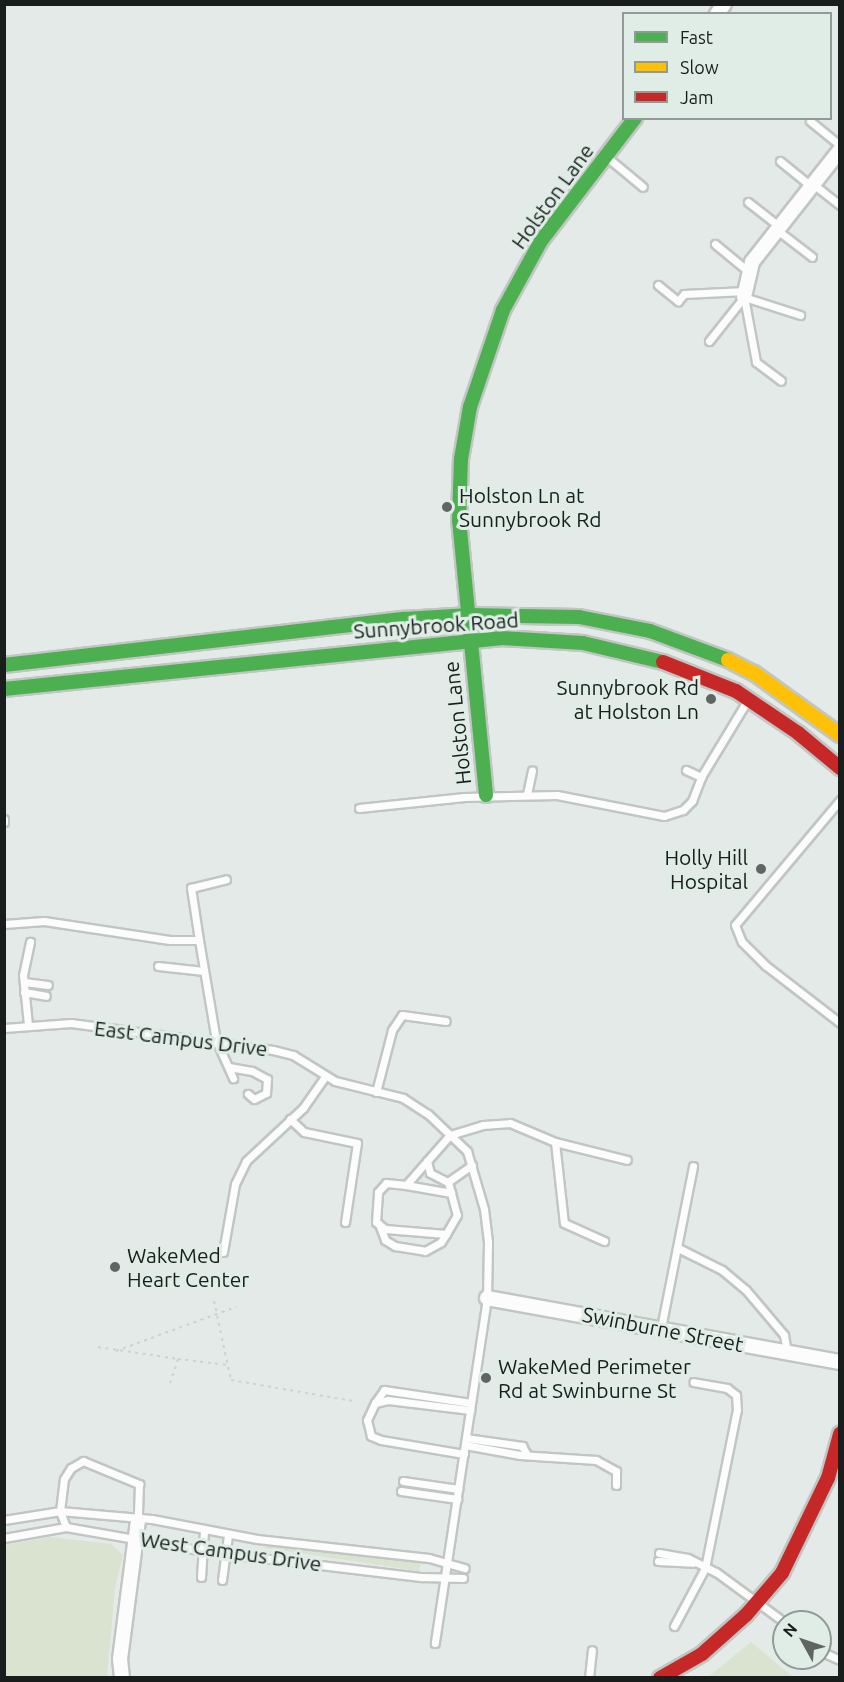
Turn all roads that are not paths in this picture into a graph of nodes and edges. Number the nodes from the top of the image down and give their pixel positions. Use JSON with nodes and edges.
{"nodes":[{"id":1,"x":633,"y":120,"type":"edge"},
{"id":2,"x":810,"y":121,"type":"dead end"},
{"id":3,"x":840,"y":145,"type":"edge"},
{"id":4,"x":840,"y":150,"type":"edge"},
{"id":5,"x":606,"y":156,"type":"junction"},
{"id":6,"x":780,"y":161,"type":"dead end"},
{"id":7,"x":812,"y":185,"type":"junction"},
{"id":8,"x":644,"y":187,"type":"dead end"},
{"id":9,"x":748,"y":202,"type":"dead end"},
{"id":10,"x":840,"y":205,"type":"edge"},
{"id":11,"x":779,"y":229,"type":"junction"},
{"id":12,"x":715,"y":244,"type":"dead end"},
{"id":13,"x":812,"y":257,"type":"dead end"},
{"id":14,"x":749,"y":272,"type":"junction"},
{"id":15,"x":658,"y":285,"type":"dead end"},
{"id":16,"x":745,"y":294,"type":"junction"},
{"id":17,"x":800,"y":315,"type":"dead end"},
{"id":18,"x":709,"y":341,"type":"dead end"},
{"id":19,"x":781,"y":381,"type":"dead end"},
{"id":20,"x":470,"y":615,"type":"junction"},
{"id":21,"x":472,"y":640,"type":"junction"},
{"id":22,"x":185,"y":646,"type":"junction"},
{"id":23,"x":4,"y":665,"type":"edge"},
{"id":24,"x":151,"y":674,"type":"junction"},
{"id":25,"x":4,"y":690,"type":"edge"},
{"id":26,"x":748,"y":699,"type":"junction"},
{"id":27,"x":840,"y":735,"type":"edge"},
{"id":28,"x":840,"y":768,"type":"edge"},
{"id":29,"x":686,"y":770,"type":"dead end"},
{"id":30,"x":532,"y":771,"type":"dead end"},
{"id":31,"x":701,"y":777,"type":"junction"},
{"id":32,"x":527,"y":794,"type":"junction"},
{"id":33,"x":486,"y":795,"type":"junction"},
{"id":34,"x":840,"y":800,"type":"edge"},
{"id":35,"x":358,"y":808,"type":"dead end"},
{"id":36,"x":226,"y":879,"type":"dead end"},
{"id":37,"x":4,"y":924,"type":"edge"},
{"id":38,"x":199,"y":940,"type":"junction"},
{"id":39,"x":30,"y":942,"type":"dead end"},
{"id":40,"x":158,"y":966,"type":"dead end"},
{"id":41,"x":204,"y":971,"type":"junction"},
{"id":42,"x":24,"y":982,"type":"junction"},
{"id":43,"x":48,"y":985,"type":"dead end"},
{"id":44,"x":24,"y":993,"type":"junction"},
{"id":45,"x":46,"y":996,"type":"dead end"},
{"id":46,"x":446,"y":1021,"type":"dead end"},
{"id":47,"x":840,"y":1023,"type":"edge"},
{"id":48,"x":28,"y":1025,"type":"junction"},
{"id":49,"x":4,"y":1028,"type":"edge"},
{"id":50,"x":216,"y":1040,"type":"junction"},
{"id":51,"x":229,"y":1067,"type":"junction"},
{"id":52,"x":325,"y":1076,"type":"junction"},
{"id":53,"x":233,"y":1078,"type":"dead end"},
{"id":54,"x":376,"y":1092,"type":"junction"},
{"id":55,"x":248,"y":1094,"type":"dead end"},
{"id":56,"x":290,"y":1119,"type":"junction"},
{"id":57,"x":450,"y":1135,"type":"junction"},
{"id":58,"x":555,"y":1142,"type":"junction"},
{"id":59,"x":627,"y":1160,"type":"dead end"},
{"id":60,"x":427,"y":1161,"type":"junction"},
{"id":61,"x":472,"y":1166,"type":"junction"},
{"id":62,"x":693,"y":1166,"type":"dead end"},
{"id":63,"x":448,"y":1182,"type":"junction"},
{"id":64,"x":406,"y":1185,"type":"junction"},
{"id":65,"x":451,"y":1193,"type":"junction"},
{"id":66,"x":345,"y":1222,"type":"dead end"},
{"id":67,"x":379,"y":1224,"type":"junction"},
{"id":68,"x":446,"y":1234,"type":"junction"},
{"id":69,"x":604,"y":1241,"type":"dead end"},
{"id":70,"x":678,"y":1248,"type":"junction"},
{"id":71,"x":222,"y":1252,"type":"dead end"},
{"id":72,"x":487,"y":1298,"type":"junction"},
{"id":73,"x":661,"y":1328,"type":"junction"},
{"id":74,"x":787,"y":1352,"type":"junction"},
{"id":75,"x":840,"y":1362,"type":"edge"},
{"id":76,"x":694,"y":1382,"type":"dead end"},
{"id":77,"x":471,"y":1406,"type":"junction"},
{"id":78,"x":840,"y":1434,"type":"edge"},
{"id":79,"x":466,"y":1442,"type":"junction"},
{"id":80,"x":464,"y":1454,"type":"junction"},
{"id":81,"x":403,"y":1481,"type":"dead end"},
{"id":82,"x":616,"y":1485,"type":"dead end"},
{"id":83,"x":458,"y":1489,"type":"junction"},
{"id":84,"x":401,"y":1491,"type":"dead end"},
{"id":85,"x":457,"y":1499,"type":"junction"},
{"id":86,"x":60,"y":1511,"type":"junction"},
{"id":87,"x":4,"y":1520,"type":"edge"},
{"id":88,"x":138,"y":1520,"type":"junction"},
{"id":89,"x":66,"y":1527,"type":"junction"},
{"id":90,"x":204,"y":1530,"type":"junction"},
{"id":91,"x":228,"y":1535,"type":"junction"},
{"id":92,"x":4,"y":1538,"type":"edge"},
{"id":93,"x":138,"y":1539,"type":"junction"},
{"id":94,"x":203,"y":1551,"type":"junction"},
{"id":95,"x":225,"y":1553,"type":"junction"},
{"id":96,"x":659,"y":1557,"type":"dead end"},
{"id":97,"x":447,"y":1564,"type":"junction"},
{"id":98,"x":465,"y":1568,"type":"dead end"},
{"id":99,"x":705,"y":1568,"type":"junction"},
{"id":100,"x":201,"y":1577,"type":"dead end"},
{"id":101,"x":445,"y":1578,"type":"junction"},
{"id":102,"x":463,"y":1578,"type":"dead end"},
{"id":103,"x":222,"y":1580,"type":"dead end"},
{"id":104,"x":758,"y":1601,"type":"junction"},
{"id":105,"x":772,"y":1612,"type":"edge"},
{"id":106,"x":674,"y":1626,"type":"dead end"},
{"id":107,"x":435,"y":1643,"type":"dead end"},
{"id":108,"x":592,"y":1650,"type":"dead end"},
{"id":109,"x":122,"y":1677,"type":"edge"},
{"id":110,"x":589,"y":1677,"type":"edge"},
{"id":111,"x":660,"y":1677,"type":"edge"}],
"edges":[{"from":1,"to":5,"type":"main road","name":"Holston Lane"},
{"from":2,"to":3,"type":"lane"},
{"from":4,"to":7,"type":"street"},
{"from":5,"to":8,"type":"lane"},
{"from":5,"to":20,"type":"main road","name":"Holston Lane"},
{"from":6,"to":7,"type":"lane"},
{"from":7,"to":10,"type":"lane"},
{"from":7,"to":11,"type":"street"},
{"from":9,"to":11,"type":"lane"},
{"from":11,"to":13,"type":"lane"},
{"from":11,"to":14,"type":"street"},
{"from":12,"to":14,"type":"lane"},
{"from":14,"to":16,"type":"street"},
{"from":15,"to":16,"type":"lane"},
{"from":16,"to":17,"type":"lane"},
{"from":16,"to":18,"type":"lane"},
{"from":16,"to":19,"type":"lane"},
{"from":20,"to":21,"type":"main road","name":"Holston Lane"},
{"from":20,"to":22,"type":"main road","name":"Sunnybrook Road"},
{"from":20,"to":27,"type":"main road","name":"Sunnybrook Road"},
{"from":21,"to":24,"type":"main road","name":"Sunnybrook Road"},
{"from":21,"to":26,"type":"main road","name":"Sunnybrook Road"},
{"from":21,"to":33,"type":"main road","name":"Holston Lane"},
{"from":22,"to":23,"type":"main road","name":"Sunnybrook Road"},
{"from":22,"to":24,"type":"main road"},
{"from":24,"to":25,"type":"main road","name":"Sunnybrook Road"},
{"from":26,"to":28,"type":"main road","name":"Sunnybrook Road"},
{"from":26,"to":31,"type":"lane"},
{"from":29,"to":31,"type":"lane"},
{"from":30,"to":32,"type":"lane"},
{"from":31,"to":32,"type":"lane"},
{"from":32,"to":33,"type":"lane"},
{"from":33,"to":35,"type":"lane"},
{"from":34,"to":47,"type":"lane"},
{"from":36,"to":38,"type":"lane"},
{"from":37,"to":38,"type":"lane"},
{"from":38,"to":41,"type":"lane"},
{"from":39,"to":42,"type":"lane"},
{"from":40,"to":41,"type":"lane"},
{"from":41,"to":50,"type":"lane"},
{"from":42,"to":43,"type":"lane"},
{"from":42,"to":44,"type":"lane"},
{"from":44,"to":45,"type":"lane"},
{"from":44,"to":48,"type":"lane"},
{"from":46,"to":54,"type":"lane"},
{"from":48,"to":49,"type":"lane","name":"East Campus Drive"},
{"from":48,"to":50,"type":"lane","name":"East Campus Drive"},
{"from":50,"to":51,"type":"lane"},
{"from":50,"to":52,"type":"lane","name":"East Campus Drive"},
{"from":51,"to":53,"type":"lane"},
{"from":51,"to":55,"type":"lane"},
{"from":52,"to":54,"type":"lane","name":"East Campus Drive"},
{"from":52,"to":56,"type":"lane"},
{"from":54,"to":57,"type":"lane","name":"East Campus Drive"},
{"from":56,"to":66,"type":"lane"},
{"from":56,"to":71,"type":"lane"},
{"from":57,"to":58,"type":"lane"},
{"from":57,"to":60,"type":"lane"},
{"from":57,"to":61,"type":"lane","name":"East Campus Drive"},
{"from":58,"to":59,"type":"lane"},
{"from":58,"to":69,"type":"lane"},
{"from":60,"to":63,"type":"lane"},
{"from":60,"to":64,"type":"lane"},
{"from":61,"to":63,"type":"lane"},
{"from":61,"to":72,"type":"lane","name":"East Campus Drive"},
{"from":62,"to":70,"type":"lane"},
{"from":63,"to":65,"type":"lane"},
{"from":64,"to":65,"type":"lane"},
{"from":64,"to":67,"type":"lane"},
{"from":65,"to":68,"type":"lane"},
{"from":67,"to":68,"type":"lane"},
{"from":67,"to":68,"type":"lane"},
{"from":70,"to":73,"type":"lane"},
{"from":70,"to":74,"type":"lane"},
{"from":72,"to":73,"type":"street","name":"Swinburne Street"},
{"from":72,"to":77,"type":"lane"},
{"from":73,"to":74,"type":"street","name":"Swinburne Street"},
{"from":74,"to":75,"type":"street","name":"Swinburne Street"},
{"from":76,"to":99,"type":"lane"},
{"from":77,"to":79,"type":"lane"},
{"from":77,"to":80,"type":"lane"},
{"from":78,"to":104,"type":"main road"},
{"from":79,"to":80,"type":"lane"},
{"from":79,"to":82,"type":"lane"},
{"from":80,"to":83,"type":"lane"},
{"from":81,"to":83,"type":"lane"},
{"from":83,"to":85,"type":"lane"},
{"from":84,"to":85,"type":"lane"},
{"from":85,"to":97,"type":"lane"},
{"from":86,"to":87,"type":"lane","name":"West Campus Drive"},
{"from":86,"to":88,"type":"lane","name":"West Campus Drive"},
{"from":86,"to":88,"type":"lane"},
{"from":86,"to":89,"type":"lane"},
{"from":88,"to":90,"type":"lane","name":"West Campus Drive"},
{"from":88,"to":93,"type":"street"},
{"from":89,"to":92,"type":"lane","name":"West Campus Drive"},
{"from":89,"to":93,"type":"lane","name":"West Campus Drive"},
{"from":90,"to":91,"type":"lane","name":"West Campus Drive"},
{"from":90,"to":94,"type":"lane"},
{"from":91,"to":95,"type":"lane"},
{"from":91,"to":97,"type":"lane","name":"West Campus Drive"},
{"from":93,"to":94,"type":"lane","name":"West Campus Drive"},
{"from":93,"to":109,"type":"street"},
{"from":94,"to":95,"type":"lane","name":"West Campus Drive"},
{"from":94,"to":100,"type":"lane"},
{"from":95,"to":101,"type":"lane","name":"West Campus Drive"},
{"from":95,"to":103,"type":"lane"},
{"from":96,"to":99,"type":"lane"},
{"from":97,"to":98,"type":"lane","name":"West Campus Drive"},
{"from":97,"to":101,"type":"lane"},
{"from":99,"to":104,"type":"lane"},
{"from":99,"to":106,"type":"lane"},
{"from":101,"to":102,"type":"lane","name":"West Campus Drive"},
{"from":101,"to":107,"type":"lane"},
{"from":104,"to":105,"type":"lane"},
{"from":104,"to":111,"type":"main road"},
{"from":108,"to":110,"type":"lane"}]}
